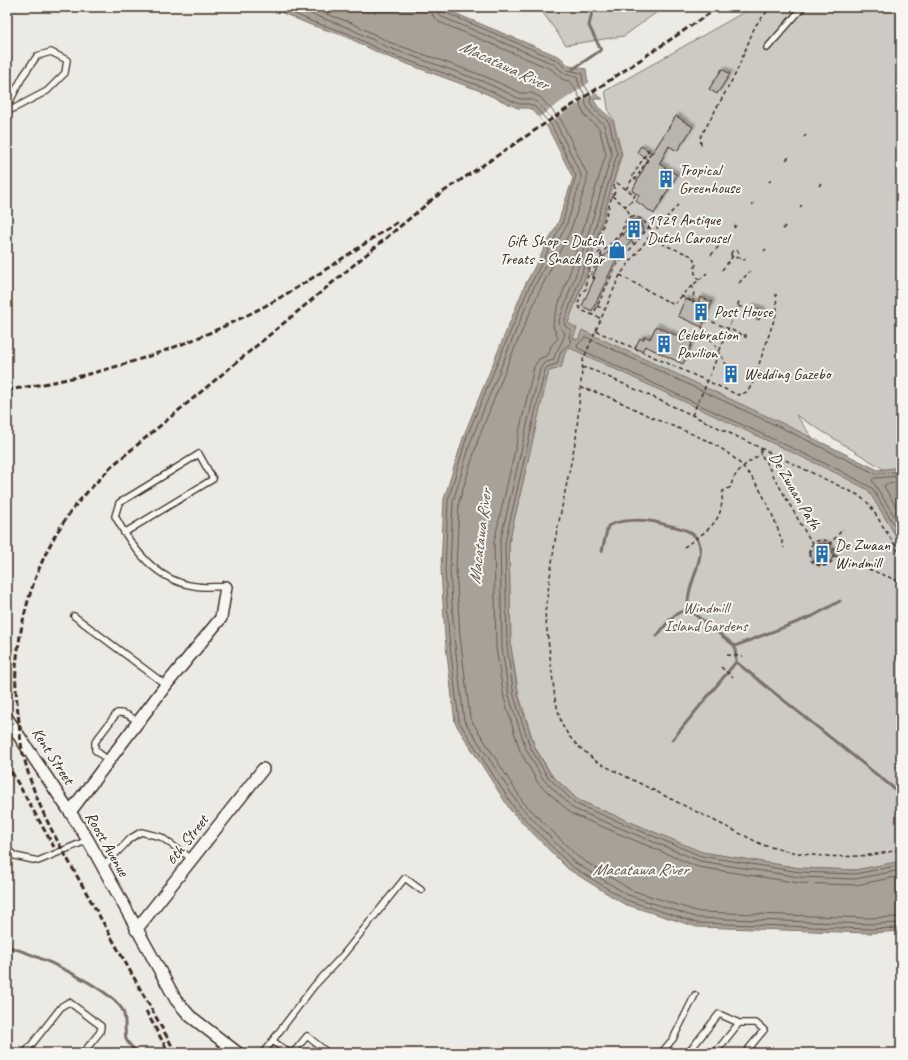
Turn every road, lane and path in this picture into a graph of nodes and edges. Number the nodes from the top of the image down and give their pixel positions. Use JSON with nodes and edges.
{"nodes":[{"id":1,"x":771,"y":7,"type":"edge"},
{"id":2,"x":803,"y":7,"type":"edge"},
{"id":3,"x":767,"y":48,"type":"dead end"},
{"id":4,"x":7,"y":107,"type":"edge"},
{"id":5,"x":7,"y":112,"type":"edge"},
{"id":6,"x":806,"y":135,"type":"dead end"},
{"id":7,"x":804,"y":137,"type":"dead end"},
{"id":8,"x":701,"y":145,"type":"dead end"},
{"id":9,"x":648,"y":149,"type":"dead end"},
{"id":10,"x":652,"y":151,"type":"dead end"},
{"id":11,"x":788,"y":157,"type":"dead end"},
{"id":12,"x":786,"y":160,"type":"dead end"},
{"id":13,"x":633,"y":178,"type":"junction"},
{"id":14,"x":771,"y":180,"type":"dead end"},
{"id":15,"x":769,"y":182,"type":"dead end"},
{"id":16,"x":821,"y":183,"type":"dead end"},
{"id":17,"x":819,"y":186,"type":"dead end"},
{"id":18,"x":626,"y":189,"type":"junction"},
{"id":19,"x":612,"y":196,"type":"junction"},
{"id":20,"x":754,"y":203,"type":"dead end"},
{"id":21,"x":678,"y":205,"type":"dead end"},
{"id":22,"x":752,"y":205,"type":"dead end"},
{"id":23,"x":802,"y":205,"type":"dead end"},
{"id":24,"x":625,"y":206,"type":"junction"},
{"id":25,"x":800,"y":207,"type":"dead end"},
{"id":26,"x":631,"y":216,"type":"junction"},
{"id":27,"x":736,"y":225,"type":"dead end"},
{"id":28,"x":785,"y":226,"type":"dead end"},
{"id":29,"x":649,"y":227,"type":"junction"},
{"id":30,"x":734,"y":228,"type":"dead end"},
{"id":31,"x":783,"y":229,"type":"dead end"},
{"id":32,"x":653,"y":232,"type":"junction"},
{"id":33,"x":621,"y":233,"type":"junction"},
{"id":34,"x":649,"y":237,"type":"junction"},
{"id":35,"x":634,"y":244,"type":"junction"},
{"id":36,"x":720,"y":245,"type":"dead end"},
{"id":37,"x":766,"y":249,"type":"dead end"},
{"id":38,"x":764,"y":251,"type":"dead end"},
{"id":39,"x":601,"y":253,"type":"junction"},
{"id":40,"x":711,"y":255,"type":"dead end"},
{"id":41,"x":733,"y":256,"type":"junction"},
{"id":42,"x":738,"y":257,"type":"junction"},
{"id":43,"x":746,"y":258,"type":"dead end"},
{"id":44,"x":722,"y":270,"type":"dead end"},
{"id":45,"x":750,"y":271,"type":"dead end"},
{"id":46,"x":707,"y":273,"type":"dead end"},
{"id":47,"x":620,"y":275,"type":"junction"},
{"id":48,"x":589,"y":276,"type":"junction"},
{"id":49,"x":595,"y":279,"type":"dead end"},
{"id":50,"x":699,"y":280,"type":"junction"},
{"id":51,"x":739,"y":283,"type":"dead end"},
{"id":52,"x":692,"y":286,"type":"junction"},
{"id":53,"x":776,"y":294,"type":"dead end"},
{"id":54,"x":681,"y":296,"type":"junction"},
{"id":55,"x":740,"y":299,"type":"dead end"},
{"id":56,"x":692,"y":300,"type":"junction"},
{"id":57,"x":695,"y":303,"type":"dead end"},
{"id":58,"x":597,"y":306,"type":"junction"},
{"id":59,"x":737,"y":306,"type":"junction"},
{"id":60,"x":604,"y":309,"type":"junction"},
{"id":61,"x":749,"y":310,"type":"dead end"},
{"id":62,"x":595,"y":311,"type":"dead end"},
{"id":63,"x":600,"y":318,"type":"junction"},
{"id":64,"x":706,"y":319,"type":"dead end"},
{"id":65,"x":702,"y":327,"type":"dead end"},
{"id":66,"x":728,"y":328,"type":"junction"},
{"id":67,"x":596,"y":331,"type":"junction"},
{"id":68,"x":743,"y":336,"type":"dead end"},
{"id":69,"x":720,"y":351,"type":"junction"},
{"id":70,"x":582,"y":367,"type":"junction"},
{"id":71,"x":735,"y":373,"type":"dead end"},
{"id":72,"x":706,"y":383,"type":"junction"},
{"id":73,"x":580,"y":388,"type":"junction"},
{"id":74,"x":692,"y":415,"type":"junction"},
{"id":75,"x":761,"y":449,"type":"junction"},
{"id":76,"x":761,"y":454,"type":"junction"},
{"id":77,"x":743,"y":467,"type":"junction"},
{"id":78,"x":842,"y":529,"type":"dead end"},
{"id":79,"x":124,"y":533,"type":"junction"},
{"id":80,"x":813,"y":543,"type":"junction"},
{"id":81,"x":831,"y":543,"type":"junction"},
{"id":82,"x":829,"y":545,"type":"dead end"},
{"id":83,"x":684,"y":547,"type":"dead end"},
{"id":84,"x":784,"y":548,"type":"dead end"},
{"id":85,"x":901,"y":555,"type":"edge"},
{"id":86,"x":836,"y":556,"type":"junction"},
{"id":87,"x":901,"y":582,"type":"edge"},
{"id":88,"x":226,"y":586,"type":"joint"},
{"id":89,"x":74,"y":616,"type":"dead end"},
{"id":90,"x":727,"y":655,"type":"dead end"},
{"id":91,"x":742,"y":656,"type":"dead end"},
{"id":92,"x":721,"y":667,"type":"dead end"},
{"id":93,"x":732,"y":677,"type":"dead end"},
{"id":94,"x":166,"y":685,"type":"junction"},
{"id":95,"x":7,"y":718,"type":"edge"},
{"id":96,"x":138,"y":722,"type":"junction"},
{"id":97,"x":109,"y":761,"type":"junction"},
{"id":98,"x":263,"y":769,"type":"dead end"},
{"id":99,"x":70,"y":812,"type":"junction"},
{"id":100,"x":88,"y":840,"type":"junction"},
{"id":101,"x":901,"y":849,"type":"edge"},
{"id":102,"x":7,"y":850,"type":"edge"},
{"id":103,"x":192,"y":859,"type":"junction"},
{"id":104,"x":103,"y":867,"type":"junction"},
{"id":105,"x":421,"y":890,"type":"dead end"},
{"id":106,"x":136,"y":930,"type":"junction"},
{"id":107,"x":695,"y":995,"type":"dead end"},
{"id":108,"x":739,"y":1023,"type":"junction"},
{"id":109,"x":273,"y":1041,"type":"junction"},
{"id":110,"x":25,"y":1053,"type":"edge"},
{"id":111,"x":84,"y":1053,"type":"edge"},
{"id":112,"x":238,"y":1053,"type":"edge"},
{"id":113,"x":263,"y":1053,"type":"edge"},
{"id":114,"x":289,"y":1053,"type":"edge"},
{"id":115,"x":293,"y":1053,"type":"edge"},
{"id":116,"x":328,"y":1053,"type":"edge"},
{"id":117,"x":661,"y":1053,"type":"edge"},
{"id":118,"x":688,"y":1053,"type":"edge"},
{"id":119,"x":715,"y":1053,"type":"edge"},
{"id":120,"x":745,"y":1053,"type":"edge"}],
"edges":[{"from":1,"to":8,"type":"path"},
{"from":2,"to":3,"type":"lane"},
{"from":4,"to":5,"type":"lane"},
{"from":6,"to":7,"type":"path"},
{"from":9,"to":13,"type":"path"},
{"from":10,"to":13,"type":"path"},
{"from":11,"to":12,"type":"path"},
{"from":13,"to":18,"type":"path"},
{"from":14,"to":15,"type":"path"},
{"from":16,"to":17,"type":"path"},
{"from":18,"to":19,"type":"path"},
{"from":18,"to":24,"type":"path"},
{"from":19,"to":24,"type":"path"},
{"from":19,"to":39,"type":"path"},
{"from":20,"to":22,"type":"path"},
{"from":21,"to":32,"type":"path"},
{"from":23,"to":25,"type":"path"},
{"from":24,"to":26,"type":"path"},
{"from":26,"to":29,"type":"path"},
{"from":26,"to":33,"type":"path"},
{"from":27,"to":30,"type":"path"},
{"from":28,"to":31,"type":"path"},
{"from":29,"to":32,"type":"path"},
{"from":29,"to":35,"type":"path"},
{"from":32,"to":34,"type":"path"},
{"from":33,"to":35,"type":"path"},
{"from":33,"to":39,"type":"path"},
{"from":34,"to":47,"type":"path"},
{"from":34,"to":50,"type":"path"},
{"from":35,"to":58,"type":"path"},
{"from":36,"to":40,"type":"path"},
{"from":37,"to":38,"type":"path"},
{"from":39,"to":48,"type":"path"},
{"from":39,"to":48,"type":"path"},
{"from":41,"to":42,"type":"path"},
{"from":41,"to":42,"type":"path"},
{"from":41,"to":44,"type":"path"},
{"from":42,"to":43,"type":"path"},
{"from":45,"to":51,"type":"path"},
{"from":46,"to":50,"type":"path"},
{"from":47,"to":54,"type":"path"},
{"from":47,"to":60,"type":"path"},
{"from":48,"to":49,"type":"path"},
{"from":48,"to":63,"type":"path"},
{"from":50,"to":52,"type":"path"},
{"from":52,"to":54,"type":"path"},
{"from":52,"to":56,"type":"path"},
{"from":53,"to":72,"type":"path"},
{"from":54,"to":56,"type":"path"},
{"from":55,"to":59,"type":"path"},
{"from":56,"to":57,"type":"path"},
{"from":58,"to":60,"type":"path"},
{"from":58,"to":62,"type":"path"},
{"from":59,"to":61,"type":"path"},
{"from":59,"to":66,"type":"path"},
{"from":60,"to":63,"type":"path"},
{"from":63,"to":67,"type":"path"},
{"from":64,"to":66,"type":"path"},
{"from":65,"to":69,"type":"path"},
{"from":66,"to":68,"type":"path"},
{"from":66,"to":69,"type":"path"},
{"from":67,"to":70,"type":"path"},
{"from":67,"to":72,"type":"path"},
{"from":69,"to":71,"type":"path"},
{"from":69,"to":72,"type":"path"},
{"from":70,"to":73,"type":"path"},
{"from":70,"to":74,"type":"path"},
{"from":72,"to":74,"type":"path"},
{"from":73,"to":77,"type":"path"},
{"from":73,"to":101,"type":"path"},
{"from":74,"to":75,"type":"path"},
{"from":75,"to":76,"type":"path","name":"De Zwaan Path"},
{"from":75,"to":85,"type":"path"},
{"from":76,"to":77,"type":"path"},
{"from":76,"to":80,"type":"path","name":"De Zwaan Path"},
{"from":77,"to":83,"type":"path"},
{"from":77,"to":84,"type":"path"},
{"from":78,"to":81,"type":"path"},
{"from":79,"to":79,"type":"lane"},
{"from":79,"to":88,"type":"lane"},
{"from":80,"to":81,"type":"path","name":"De Zwaan Path"},
{"from":80,"to":86,"type":"path","name":"De Zwaan Path"},
{"from":81,"to":82,"type":"path"},
{"from":81,"to":86,"type":"path","name":"De Zwaan Path"},
{"from":86,"to":87,"type":"path"},
{"from":88,"to":94,"type":"street","name":"Roost Avenue"},
{"from":89,"to":94,"type":"lane"},
{"from":90,"to":91,"type":"path"},
{"from":92,"to":93,"type":"path"},
{"from":94,"to":96,"type":"street","name":"Roost Avenue"},
{"from":95,"to":99,"type":"street","name":"Kent Street"},
{"from":96,"to":97,"type":"street","name":"Roost Avenue"},
{"from":96,"to":97,"type":"lane"},
{"from":97,"to":99,"type":"street","name":"Roost Avenue"},
{"from":98,"to":103,"type":"street","name":"6th Street"},
{"from":99,"to":100,"type":"street","name":"Roost Avenue"},
{"from":100,"to":102,"type":"lane"},
{"from":100,"to":104,"type":"street","name":"Roost Avenue"},
{"from":103,"to":104,"type":"lane"},
{"from":103,"to":106,"type":"street","name":"6th Street"},
{"from":104,"to":106,"type":"street","name":"Roost Avenue"},
{"from":105,"to":109,"type":"lane"},
{"from":106,"to":112,"type":"street","name":"Roost Avenue"},
{"from":107,"to":117,"type":"lane"},
{"from":108,"to":118,"type":"lane"},
{"from":108,"to":119,"type":"lane"},
{"from":108,"to":120,"type":"lane"},
{"from":109,"to":113,"type":"lane"},
{"from":109,"to":114,"type":"lane"},
{"from":110,"to":111,"type":"lane"},
{"from":115,"to":116,"type":"lane"}]}
